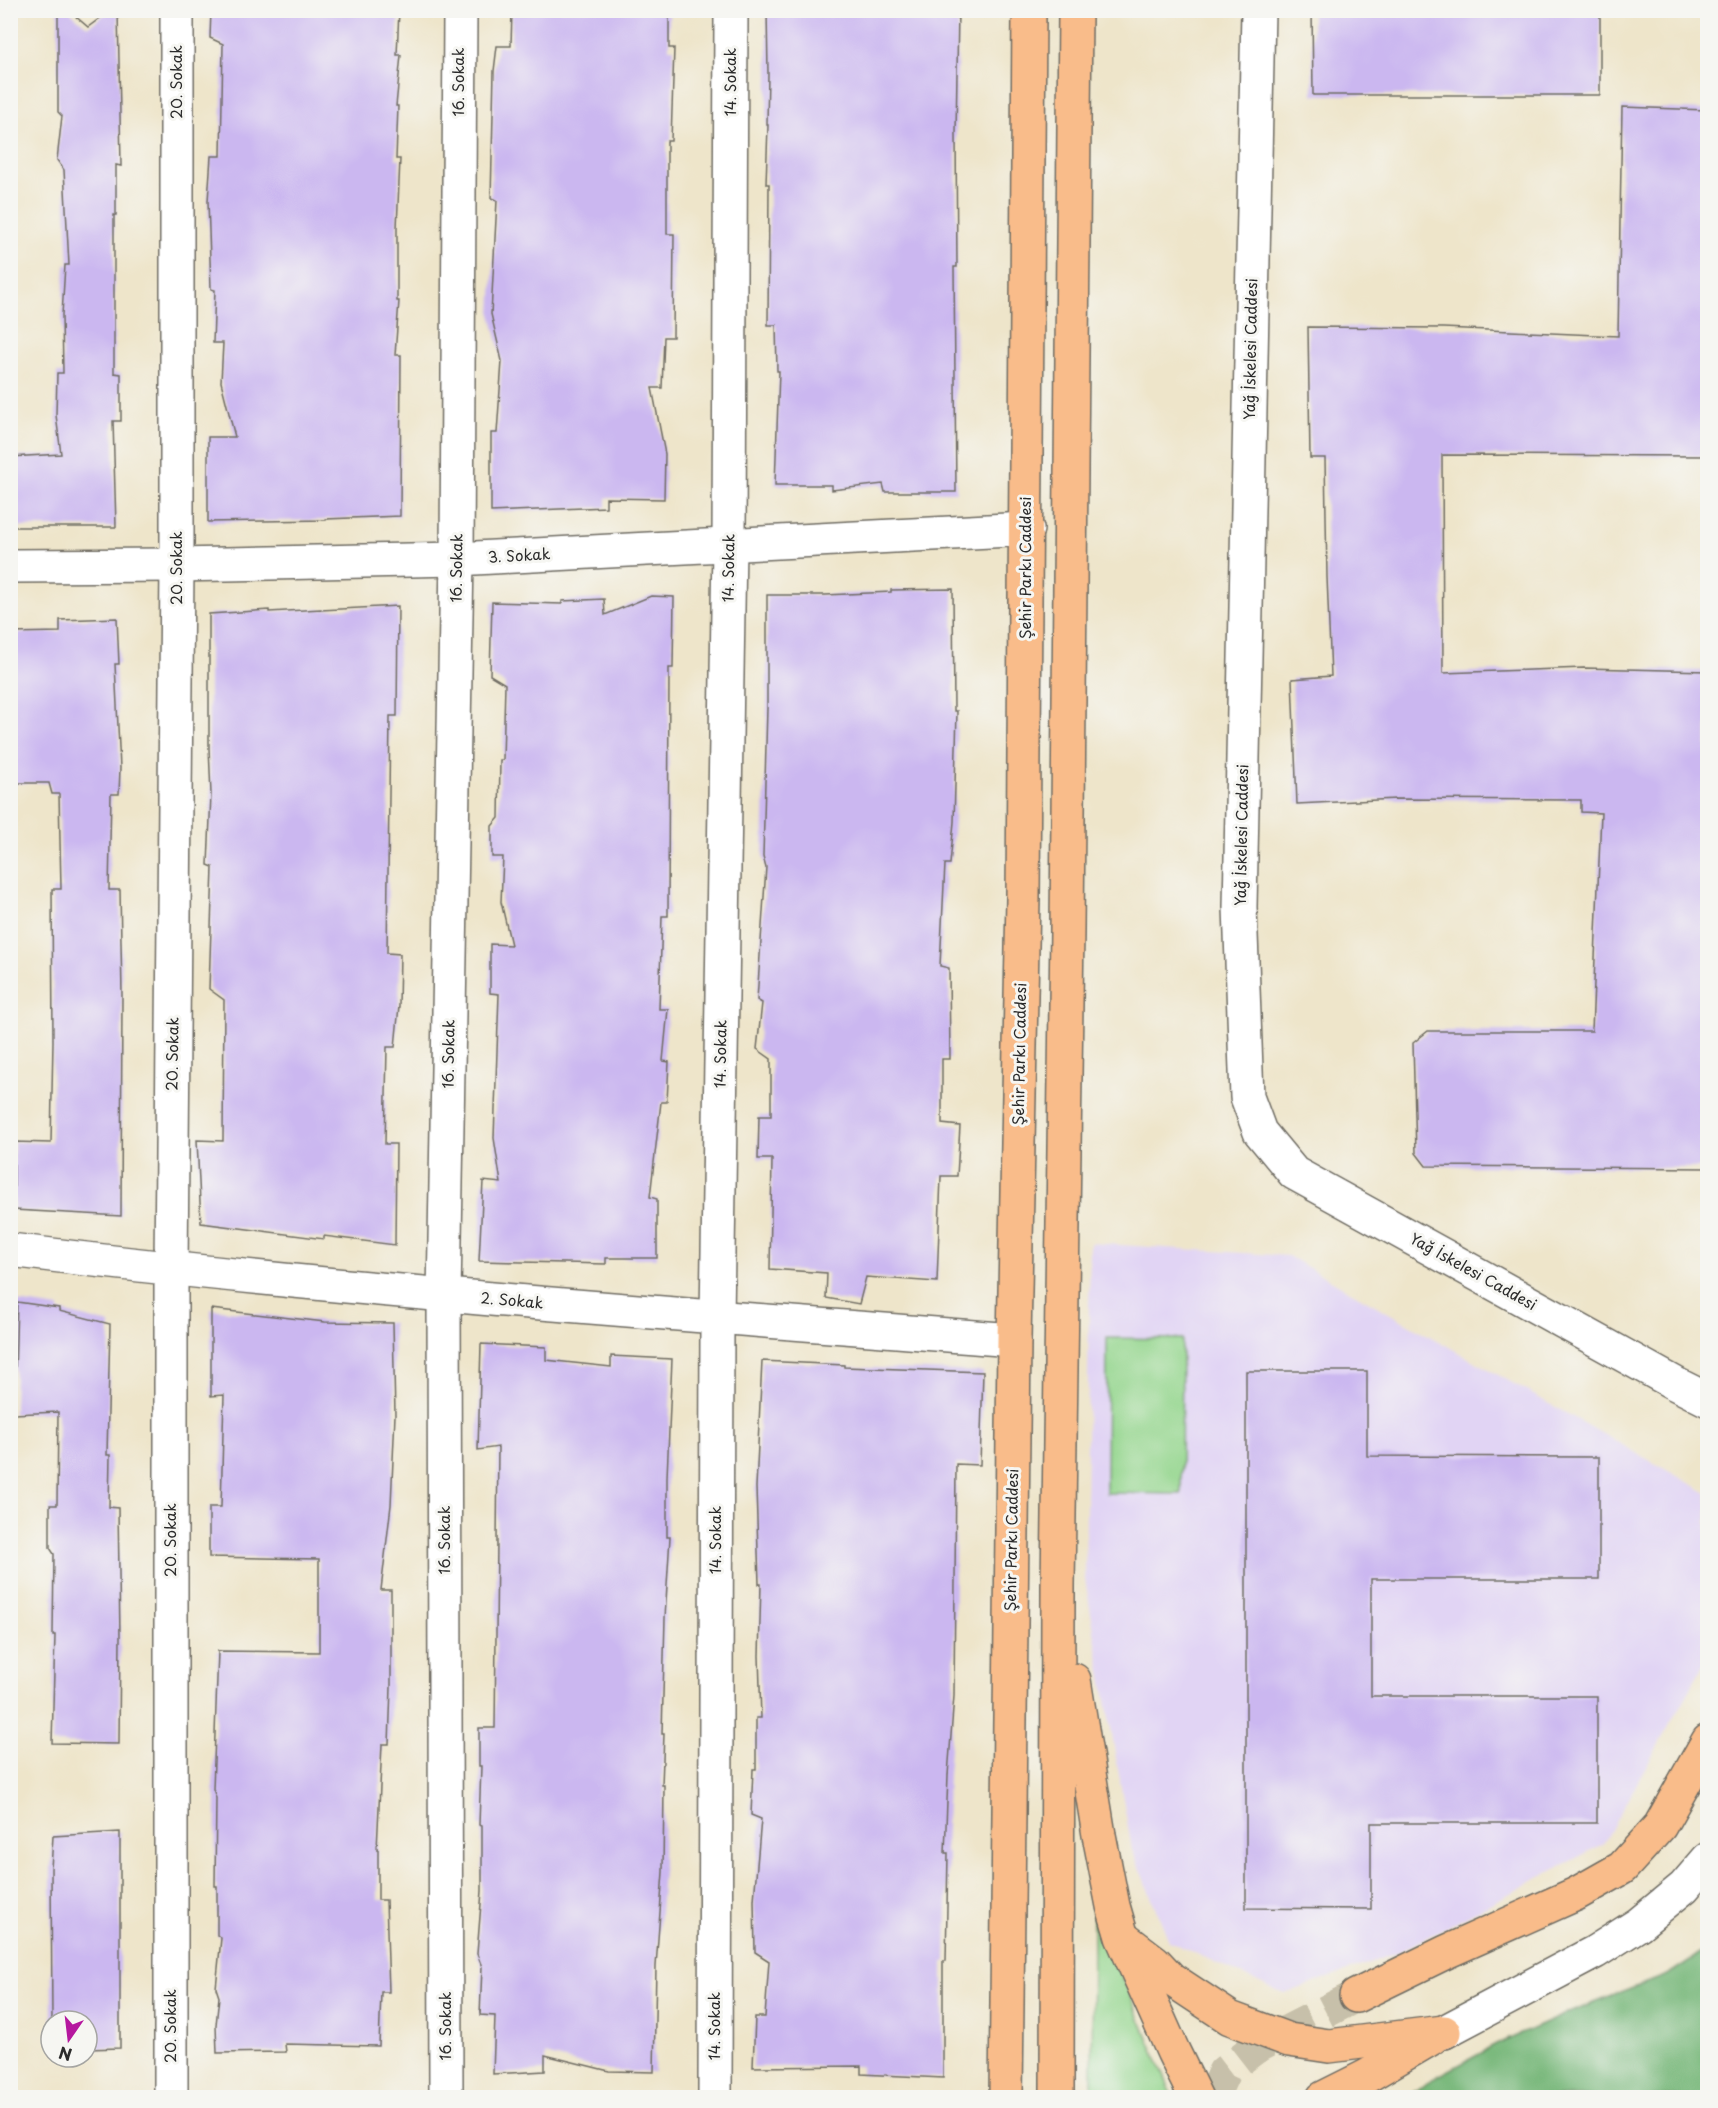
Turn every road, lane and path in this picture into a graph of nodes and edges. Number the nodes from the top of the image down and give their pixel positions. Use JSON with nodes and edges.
{"nodes":[{"id":1,"x":177,"y":10,"type":"edge"},
{"id":2,"x":460,"y":10,"type":"edge"},
{"id":3,"x":731,"y":10,"type":"edge"},
{"id":4,"x":1029,"y":10,"type":"edge"},
{"id":5,"x":1075,"y":10,"type":"edge"},
{"id":6,"x":1258,"y":10,"type":"edge"},
{"id":7,"x":1027,"y":529,"type":"junction"},
{"id":8,"x":729,"y":545,"type":"junction"},
{"id":9,"x":457,"y":559,"type":"junction"},
{"id":10,"x":177,"y":565,"type":"junction"},
{"id":11,"x":10,"y":566,"type":"edge"},
{"id":12,"x":10,"y":1250,"type":"edge"},
{"id":13,"x":171,"y":1269,"type":"junction"},
{"id":14,"x":444,"y":1296,"type":"junction"},
{"id":15,"x":717,"y":1317,"type":"junction"},
{"id":16,"x":1014,"y":1340,"type":"junction"},
{"id":17,"x":1707,"y":1400,"type":"edge"},
{"id":18,"x":1058,"y":1587,"type":"junction"},
{"id":19,"x":1707,"y":1741,"type":"edge"},
{"id":20,"x":1707,"y":1858,"type":"edge"},
{"id":21,"x":1122,"y":1937,"type":"junction"},
{"id":22,"x":1356,"y":1996,"type":"tunnel mouth"},
{"id":23,"x":1444,"y":2032,"type":"junction"},
{"id":24,"x":171,"y":2097,"type":"edge"},
{"id":25,"x":446,"y":2097,"type":"edge"},
{"id":26,"x":715,"y":2097,"type":"edge"},
{"id":27,"x":1006,"y":2097,"type":"edge"},
{"id":28,"x":1057,"y":2097,"type":"edge"},
{"id":29,"x":1196,"y":2097,"type":"edge"},
{"id":30,"x":1323,"y":2097,"type":"edge"},
{"id":31,"x":1375,"y":2097,"type":"edge"}],
"edges":[{"from":1,"to":10,"type":"street","name":"20. Sokak"},
{"from":2,"to":9,"type":"street","name":"16. Sokak"},
{"from":3,"to":8,"type":"street","name":"14. Sokak"},
{"from":4,"to":7,"type":"main road","name":"Şehir Parkı Caddesi"},
{"from":5,"to":18,"type":"main road"},
{"from":6,"to":17,"type":"street","name":"Yağ İskelesi Caddesi"},
{"from":7,"to":8,"type":"street","name":"3. Sokak"},
{"from":7,"to":16,"type":"main road","name":"Şehir Parkı Caddesi"},
{"from":8,"to":9,"type":"street","name":"3. Sokak"},
{"from":8,"to":15,"type":"street","name":"14. Sokak"},
{"from":9,"to":10,"type":"street","name":"3. Sokak"},
{"from":9,"to":14,"type":"street","name":"16. Sokak"},
{"from":10,"to":11,"type":"street","name":"3. Sokak"},
{"from":10,"to":13,"type":"street","name":"20. Sokak"},
{"from":12,"to":13,"type":"street","name":"2. Sokak"},
{"from":13,"to":14,"type":"street","name":"2. Sokak"},
{"from":13,"to":24,"type":"street","name":"20. Sokak"},
{"from":14,"to":15,"type":"street","name":"2. Sokak"},
{"from":14,"to":25,"type":"street","name":"16. Sokak"},
{"from":15,"to":16,"type":"street","name":"2. Sokak"},
{"from":15,"to":26,"type":"street","name":"14. Sokak"},
{"from":16,"to":27,"type":"main road","name":"Şehir Parkı Caddesi"},
{"from":18,"to":21,"type":"main road"},
{"from":18,"to":28,"type":"main road"},
{"from":19,"to":22,"type":"main road"},
{"from":20,"to":23,"type":"street"},
{"from":21,"to":23,"type":"main road"},
{"from":21,"to":29,"type":"main road"},
{"from":23,"to":30,"type":"main road"},
{"from":23,"to":31,"type":"main road"}]}
